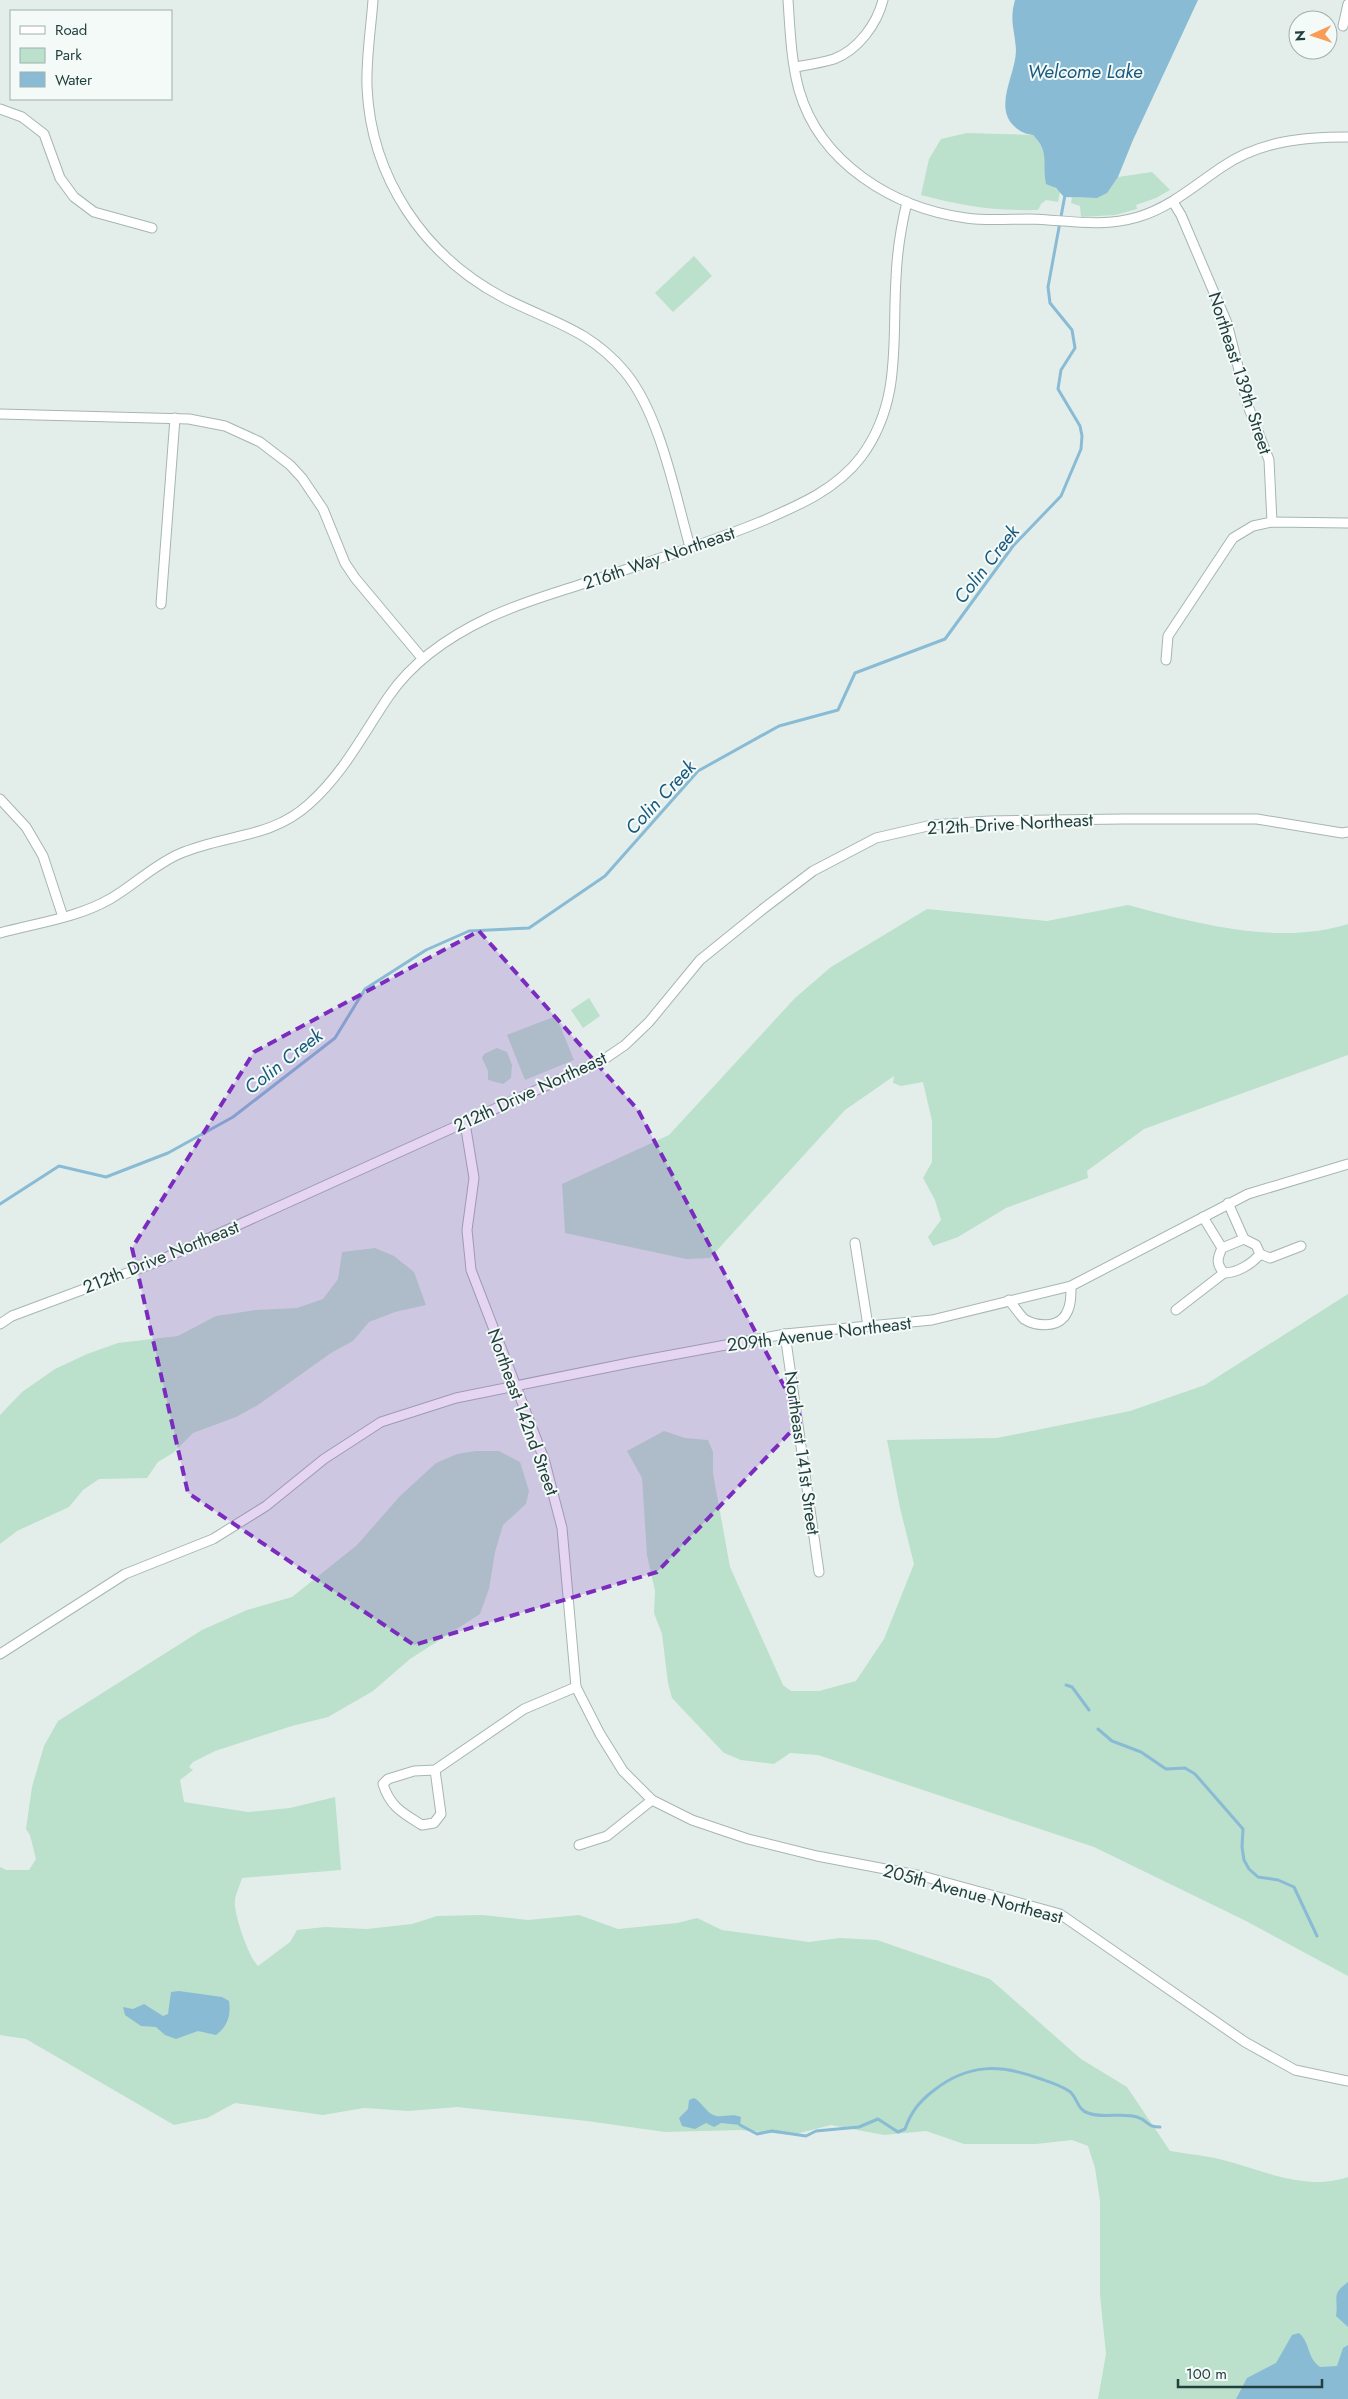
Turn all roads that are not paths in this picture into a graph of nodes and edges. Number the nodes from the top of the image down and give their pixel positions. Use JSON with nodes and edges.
{"nodes":[{"id":1,"x":373,"y":0,"type":"edge"},
{"id":2,"x":788,"y":0,"type":"edge"},
{"id":3,"x":883,"y":0,"type":"edge"},
{"id":4,"x":1348,"y":4,"type":"edge"},
{"id":5,"x":1343,"y":26,"type":"dead end"},
{"id":6,"x":795,"y":67,"type":"junction"},
{"id":7,"x":0,"y":109,"type":"edge"},
{"id":8,"x":1348,"y":137,"type":"edge"},
{"id":9,"x":907,"y":202,"type":"junction"},
{"id":10,"x":1173,"y":202,"type":"junction"},
{"id":11,"x":152,"y":228,"type":"dead end"},
{"id":12,"x":0,"y":414,"type":"edge"},
{"id":13,"x":175,"y":418,"type":"junction"},
{"id":14,"x":1272,"y":522,"type":"junction"},
{"id":15,"x":1348,"y":523,"type":"edge"},
{"id":16,"x":690,"y":548,"type":"junction"},
{"id":17,"x":161,"y":604,"type":"dead end"},
{"id":18,"x":422,"y":658,"type":"junction"},
{"id":19,"x":1166,"y":660,"type":"dead end"},
{"id":20,"x":0,"y":799,"type":"edge"},
{"id":21,"x":1348,"y":832,"type":"edge"},
{"id":22,"x":63,"y":917,"type":"junction"},
{"id":23,"x":0,"y":933,"type":"edge"},
{"id":24,"x":465,"y":1122,"type":"junction"},
{"id":25,"x":1348,"y":1164,"type":"edge"},
{"id":26,"x":1228,"y":1203,"type":"junction"},
{"id":27,"x":1202,"y":1217,"type":"junction"},
{"id":28,"x":1244,"y":1239,"type":"junction"},
{"id":29,"x":855,"y":1243,"type":"dead end"},
{"id":30,"x":1301,"y":1246,"type":"dead end"},
{"id":31,"x":1222,"y":1248,"type":"junction"},
{"id":32,"x":1260,"y":1254,"type":"junction"},
{"id":33,"x":1224,"y":1273,"type":"junction"},
{"id":34,"x":1071,"y":1286,"type":"junction"},
{"id":35,"x":1010,"y":1300,"type":"junction"},
{"id":36,"x":1176,"y":1310,"type":"dead end"},
{"id":37,"x":0,"y":1324,"type":"edge"},
{"id":38,"x":868,"y":1326,"type":"junction"},
{"id":39,"x":785,"y":1334,"type":"junction"},
{"id":40,"x":516,"y":1386,"type":"junction"},
{"id":41,"x":819,"y":1572,"type":"dead end"},
{"id":42,"x":0,"y":1654,"type":"edge"},
{"id":43,"x":576,"y":1688,"type":"junction"},
{"id":44,"x":435,"y":1770,"type":"junction"},
{"id":45,"x":652,"y":1800,"type":"junction"},
{"id":46,"x":579,"y":1845,"type":"dead end"},
{"id":47,"x":1348,"y":2081,"type":"edge"}],
"edges":[{"from":1,"to":16,"type":"street"},
{"from":2,"to":6,"type":"street"},
{"from":3,"to":6,"type":"street"},
{"from":4,"to":5,"type":"street"},
{"from":6,"to":9,"type":"street"},
{"from":7,"to":11,"type":"street"},
{"from":8,"to":10,"type":"street"},
{"from":9,"to":10,"type":"street"},
{"from":9,"to":16,"type":"street","name":"216th Way Northeast"},
{"from":10,"to":14,"type":"street","name":"Northeast 139th Street"},
{"from":12,"to":13,"type":"street"},
{"from":13,"to":17,"type":"street"},
{"from":13,"to":18,"type":"street"},
{"from":14,"to":15,"type":"street"},
{"from":14,"to":19,"type":"street"},
{"from":16,"to":18,"type":"street","name":"216th Way Northeast"},
{"from":18,"to":22,"type":"street","name":"216th Way Northeast"},
{"from":20,"to":22,"type":"street"},
{"from":21,"to":24,"type":"street","name":"212th Drive Northeast"},
{"from":22,"to":23,"type":"street","name":"216th Way Northeast"},
{"from":24,"to":37,"type":"street","name":"212th Drive Northeast"},
{"from":24,"to":40,"type":"street","name":"Northeast 142nd Street"},
{"from":25,"to":26,"type":"street","name":"209th Avenue Northeast"},
{"from":26,"to":27,"type":"street","name":"209th Avenue Northeast"},
{"from":26,"to":28,"type":"street"},
{"from":27,"to":31,"type":"street"},
{"from":27,"to":34,"type":"street","name":"209th Avenue Northeast"},
{"from":28,"to":31,"type":"street"},
{"from":28,"to":32,"type":"street"},
{"from":29,"to":38,"type":"street"},
{"from":30,"to":32,"type":"street"},
{"from":31,"to":33,"type":"street"},
{"from":32,"to":33,"type":"street"},
{"from":33,"to":36,"type":"street"},
{"from":34,"to":35,"type":"street","name":"209th Avenue Northeast"},
{"from":34,"to":35,"type":"street"},
{"from":35,"to":38,"type":"street","name":"209th Avenue Northeast"},
{"from":38,"to":39,"type":"street","name":"209th Avenue Northeast"},
{"from":39,"to":40,"type":"street","name":"209th Avenue Northeast"},
{"from":39,"to":41,"type":"street","name":"Northeast 141st Street"},
{"from":40,"to":42,"type":"street","name":"209th Avenue Northeast"},
{"from":40,"to":43,"type":"street","name":"Northeast 142nd Street"},
{"from":43,"to":44,"type":"street"},
{"from":43,"to":45,"type":"street","name":"Northeast 142nd Street"},
{"from":44,"to":44,"type":"street"},
{"from":45,"to":46,"type":"street"},
{"from":45,"to":47,"type":"street","name":"205th Avenue Northeast"}]}
